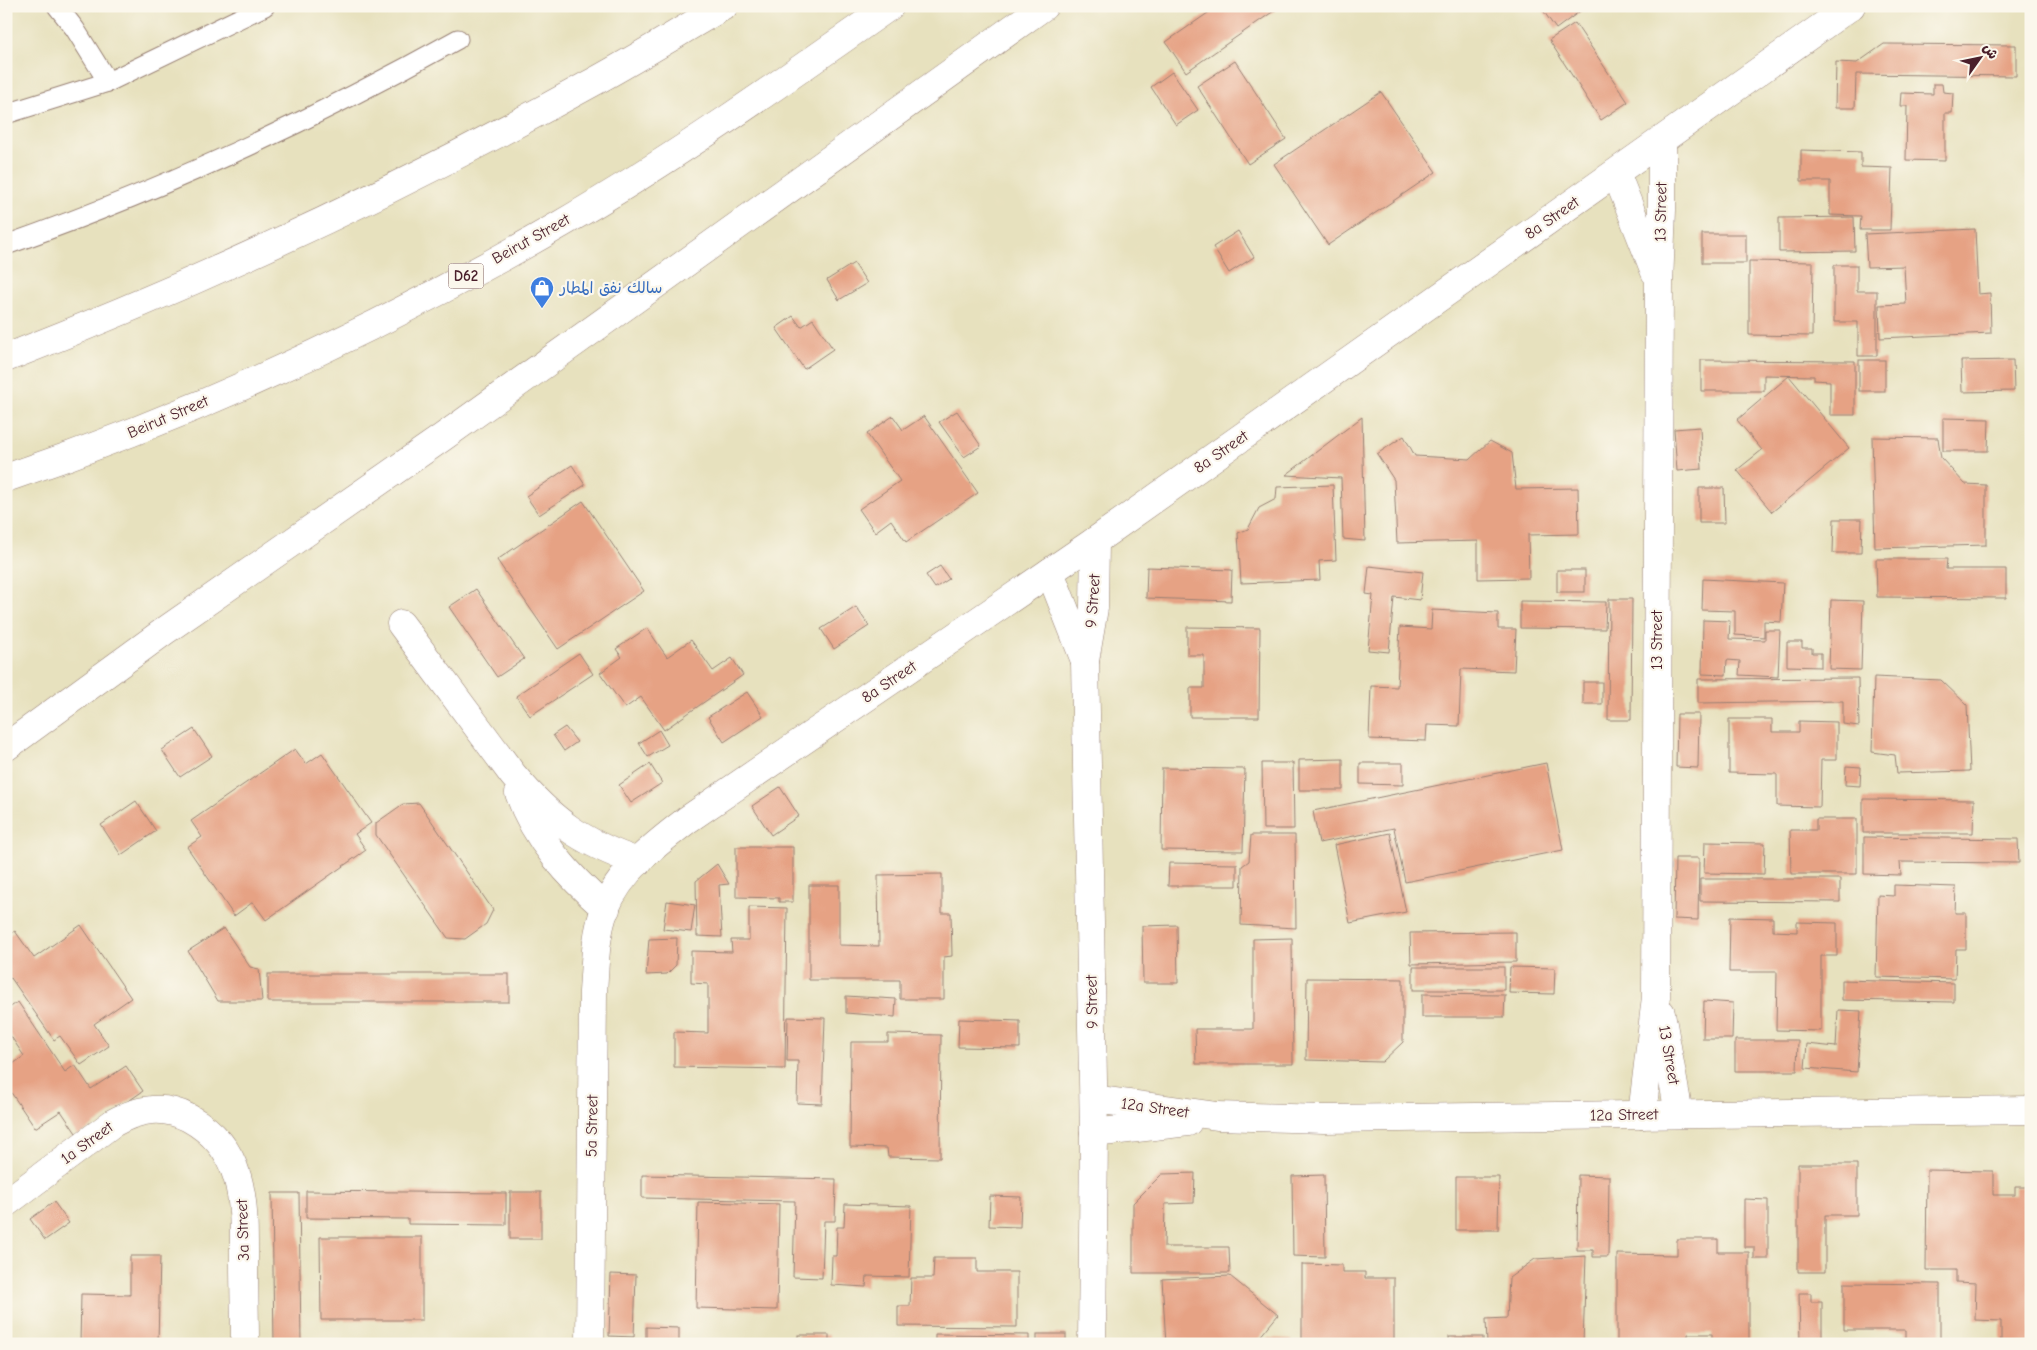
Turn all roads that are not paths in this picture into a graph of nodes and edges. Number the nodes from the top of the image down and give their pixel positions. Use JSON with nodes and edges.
{"nodes":[{"id":1,"x":56,"y":6,"type":"edge"},
{"id":2,"x":265,"y":6,"type":"edge"},
{"id":3,"x":724,"y":6,"type":"edge"},
{"id":4,"x":890,"y":6,"type":"edge"},
{"id":5,"x":1044,"y":6,"type":"edge"},
{"id":6,"x":1851,"y":6,"type":"edge"},
{"id":7,"x":458,"y":38,"type":"dead end"},
{"id":8,"x":108,"y":82,"type":"junction"},
{"id":9,"x":6,"y":114,"type":"edge"},
{"id":10,"x":1662,"y":141,"type":"junction"},
{"id":11,"x":1616,"y":173,"type":"junction"},
{"id":12,"x":6,"y":245,"type":"edge"},
{"id":13,"x":1659,"y":282,"type":"junction"},
{"id":14,"x":6,"y":358,"type":"edge"},
{"id":15,"x":6,"y":478,"type":"edge"},
{"id":16,"x":1095,"y":541,"type":"junction"},
{"id":17,"x":1050,"y":572,"type":"junction"},
{"id":18,"x":401,"y":624,"type":"dead end"},
{"id":19,"x":1085,"y":660,"type":"junction"},
{"id":20,"x":6,"y":747,"type":"edge"},
{"id":21,"x":513,"y":775,"type":"junction"},
{"id":22,"x":638,"y":862,"type":"junction"},
{"id":23,"x":606,"y":909,"type":"junction"},
{"id":24,"x":1656,"y":997,"type":"junction"},
{"id":25,"x":1094,"y":1100,"type":"junction"},
{"id":26,"x":2031,"y":1110,"type":"edge"},
{"id":27,"x":179,"y":1113,"type":"joint"},
{"id":28,"x":1679,"y":1114,"type":"junction"},
{"id":29,"x":1642,"y":1115,"type":"junction"},
{"id":30,"x":1217,"y":1116,"type":"junction"},
{"id":31,"x":1094,"y":1133,"type":"junction"},
{"id":32,"x":6,"y":1203,"type":"edge"},
{"id":33,"x":245,"y":1344,"type":"edge"},
{"id":34,"x":590,"y":1344,"type":"edge"},
{"id":35,"x":1092,"y":1344,"type":"edge"}],
"edges":[{"from":1,"to":8,"type":"lane"},
{"from":2,"to":8,"type":"lane"},
{"from":3,"to":14,"type":"street"},
{"from":4,"to":15,"type":"street","name":"Beirut Street","number":"D62"},
{"from":5,"to":20,"type":"street"},
{"from":6,"to":10,"type":"street","name":"8a Street"},
{"from":7,"to":12,"type":"lane"},
{"from":8,"to":9,"type":"lane"},
{"from":10,"to":11,"type":"street","name":"8a Street"},
{"from":10,"to":13,"type":"street","name":"13 Street"},
{"from":11,"to":13,"type":"street","name":"13 Street"},
{"from":11,"to":16,"type":"street","name":"8a Street"},
{"from":13,"to":24,"type":"street","name":"13 Street"},
{"from":16,"to":17,"type":"street","name":"8a Street"},
{"from":16,"to":19,"type":"street","name":"9 Street"},
{"from":17,"to":19,"type":"street","name":"9 Street"},
{"from":17,"to":22,"type":"street","name":"8a Street"},
{"from":18,"to":21,"type":"street"},
{"from":19,"to":25,"type":"street","name":"9 Street"},
{"from":21,"to":22,"type":"street"},
{"from":21,"to":23,"type":"street"},
{"from":22,"to":23,"type":"street","name":"8a Street"},
{"from":23,"to":34,"type":"street","name":"5a Street"},
{"from":24,"to":28,"type":"street","name":"13 Street"},
{"from":24,"to":29,"type":"street","name":"13 Street"},
{"from":25,"to":30,"type":"street","name":"12a Street"},
{"from":25,"to":31,"type":"street","name":"9 Street"},
{"from":26,"to":28,"type":"street","name":"12a Street"},
{"from":27,"to":32,"type":"street","name":"1a Street"},
{"from":27,"to":33,"type":"street","name":"3a Street"},
{"from":28,"to":29,"type":"street","name":"12a Street"},
{"from":29,"to":30,"type":"street","name":"12a Street"},
{"from":30,"to":31,"type":"street","name":"12a Street"},
{"from":31,"to":35,"type":"street","name":"9 Street"}]}
